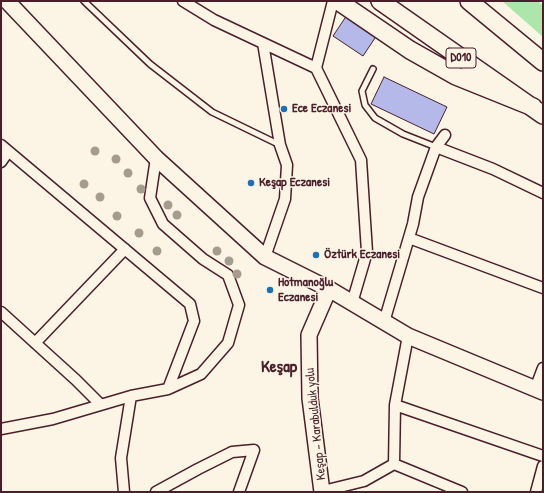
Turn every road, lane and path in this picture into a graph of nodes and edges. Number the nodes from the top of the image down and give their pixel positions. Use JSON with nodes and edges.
{"nodes":[{"id":1,"x":7,"y":1,"type":"edge"},
{"id":2,"x":84,"y":1,"type":"edge"},
{"id":3,"x":183,"y":1,"type":"edge"},
{"id":4,"x":333,"y":1,"type":"edge"},
{"id":5,"x":338,"y":1,"type":"edge"},
{"id":6,"x":380,"y":1,"type":"edge"},
{"id":7,"x":469,"y":1,"type":"edge"},
{"id":8,"x":263,"y":43,"type":"junction"},
{"id":9,"x":543,"y":62,"type":"edge"},
{"id":10,"x":316,"y":68,"type":"junction"},
{"id":11,"x":373,"y":69,"type":"dead end"},
{"id":12,"x":538,"y":111,"type":"edge"},
{"id":13,"x":445,"y":135,"type":"dead end"},
{"id":14,"x":280,"y":145,"type":"junction"},
{"id":15,"x":436,"y":148,"type":"junction"},
{"id":16,"x":5,"y":149,"type":"edge"},
{"id":17,"x":156,"y":158,"type":"junction"},
{"id":18,"x":1,"y":162,"type":"edge"},
{"id":19,"x":543,"y":193,"type":"edge"},
{"id":20,"x":409,"y":238,"type":"junction"},
{"id":21,"x":125,"y":249,"type":"junction"},
{"id":22,"x":265,"y":257,"type":"junction"},
{"id":23,"x":543,"y":288,"type":"edge"},
{"id":24,"x":329,"y":289,"type":"junction"},
{"id":25,"x":352,"y":303,"type":"junction"},
{"id":26,"x":1,"y":312,"type":"edge"},
{"id":27,"x":384,"y":322,"type":"junction"},
{"id":28,"x":408,"y":336,"type":"junction"},
{"id":29,"x":35,"y":343,"type":"junction"},
{"id":30,"x":543,"y":368,"type":"edge"},
{"id":31,"x":168,"y":389,"type":"junction"},
{"id":32,"x":539,"y":391,"type":"edge"},
{"id":33,"x":131,"y":396,"type":"junction"},
{"id":34,"x":101,"y":405,"type":"junction"},
{"id":35,"x":395,"y":405,"type":"junction"},
{"id":36,"x":1,"y":429,"type":"edge"},
{"id":37,"x":543,"y":456,"type":"edge"},
{"id":38,"x":394,"y":464,"type":"junction"},
{"id":39,"x":543,"y":466,"type":"edge"},
{"id":40,"x":124,"y":492,"type":"edge"},
{"id":41,"x":156,"y":492,"type":"edge"},
{"id":42,"x":239,"y":492,"type":"edge"},
{"id":43,"x":323,"y":492,"type":"edge"},
{"id":44,"x":462,"y":492,"type":"edge"},
{"id":45,"x":536,"y":492,"type":"edge"}],
"edges":[{"from":1,"to":17,"type":"main road"},
{"from":2,"to":14,"type":"lane"},
{"from":3,"to":8,"type":"street"},
{"from":4,"to":10,"type":"street"},
{"from":5,"to":12,"type":"highway"},
{"from":6,"to":12,"type":"highway","number":"D010"},
{"from":7,"to":9,"type":"highway"},
{"from":8,"to":10,"type":"street"},
{"from":8,"to":14,"type":"street"},
{"from":10,"to":25,"type":"street"},
{"from":11,"to":15,"type":"lane"},
{"from":13,"to":15,"type":"street"},
{"from":14,"to":22,"type":"street"},
{"from":15,"to":19,"type":"street"},
{"from":15,"to":20,"type":"street"},
{"from":16,"to":18,"type":"street"},
{"from":16,"to":21,"type":"street"},
{"from":17,"to":22,"type":"main road"},
{"from":17,"to":31,"type":"street"},
{"from":20,"to":23,"type":"street"},
{"from":20,"to":27,"type":"street"},
{"from":21,"to":29,"type":"street"},
{"from":21,"to":31,"type":"street"},
{"from":22,"to":24,"type":"main road"},
{"from":24,"to":25,"type":"main road"},
{"from":24,"to":43,"type":"main road","name":"Keşap - Karabulduk yolu"},
{"from":25,"to":27,"type":"main road"},
{"from":26,"to":29,"type":"street"},
{"from":27,"to":28,"type":"main road"},
{"from":28,"to":32,"type":"main road"},
{"from":28,"to":35,"type":"street"},
{"from":29,"to":34,"type":"street"},
{"from":30,"to":32,"type":"street"},
{"from":31,"to":33,"type":"street"},
{"from":33,"to":34,"type":"street"},
{"from":33,"to":40,"type":"street"},
{"from":34,"to":36,"type":"street"},
{"from":35,"to":37,"type":"street"},
{"from":35,"to":38,"type":"street"},
{"from":38,"to":43,"type":"street"},
{"from":38,"to":44,"type":"street"},
{"from":39,"to":45,"type":"street"},
{"from":41,"to":42,"type":"street"}]}
